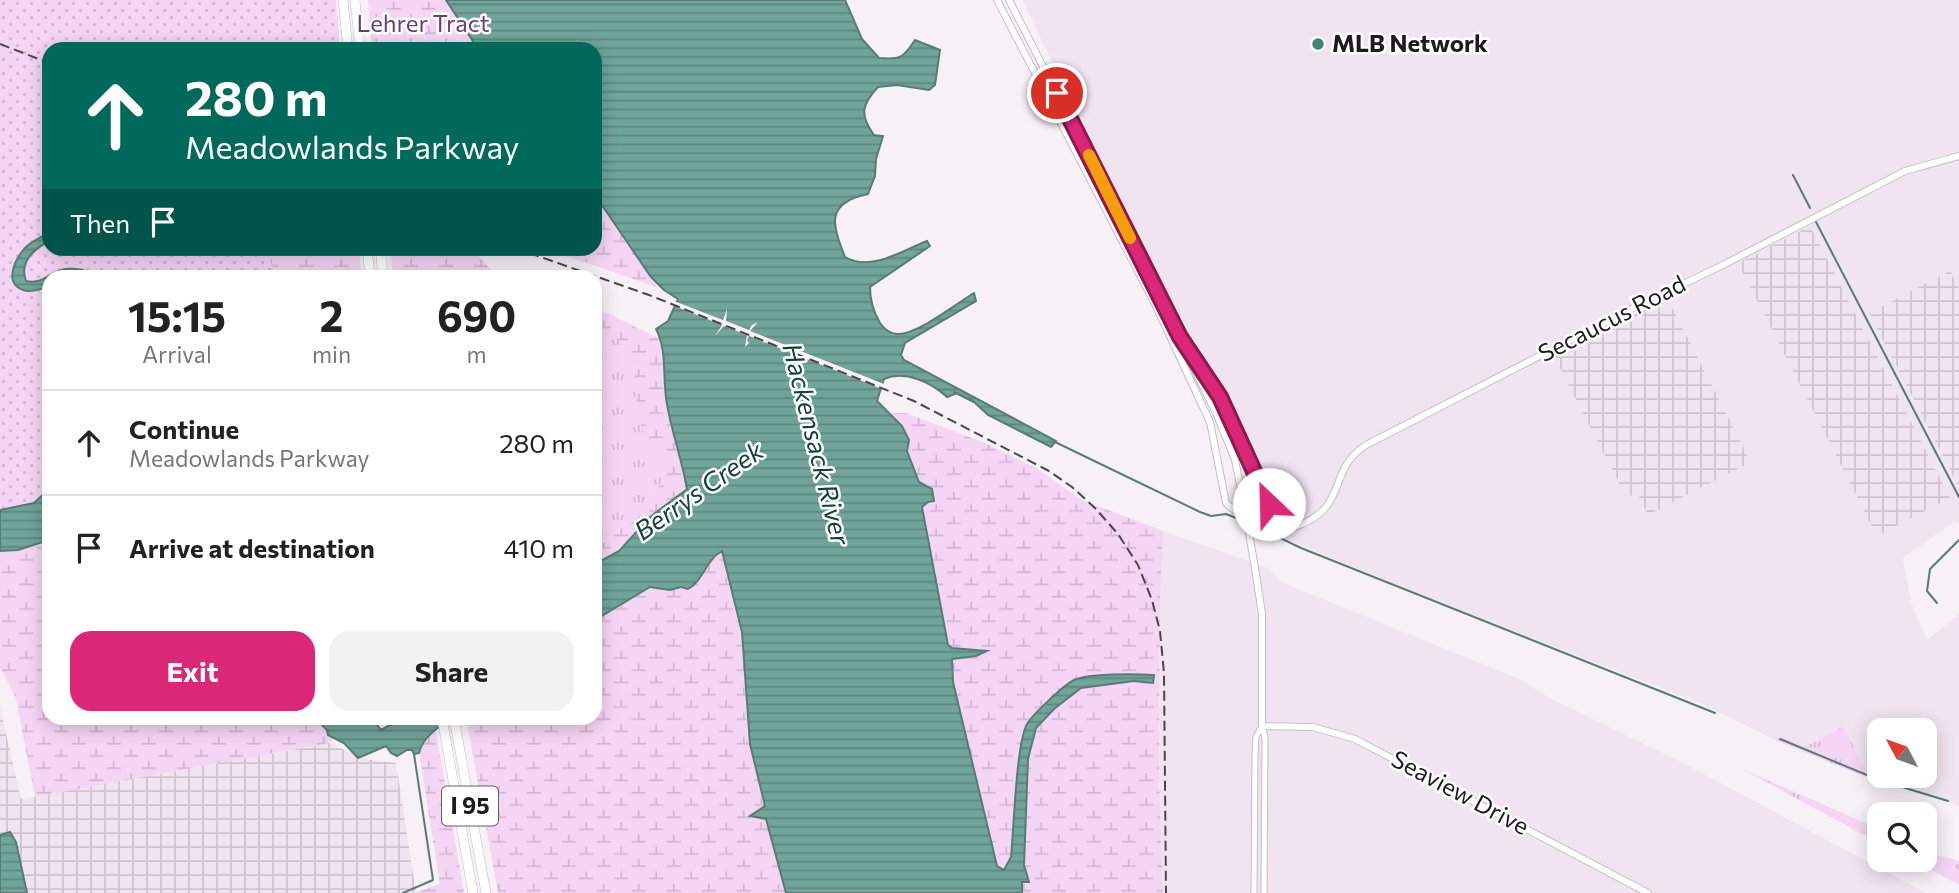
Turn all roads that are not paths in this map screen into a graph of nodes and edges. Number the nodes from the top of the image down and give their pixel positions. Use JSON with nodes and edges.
{"nodes":[{"id":1,"x":343,"y":0,"type":"edge"},
{"id":2,"x":355,"y":0,"type":"edge"},
{"id":3,"x":997,"y":0,"type":"edge"},
{"id":4,"x":1009,"y":0,"type":"edge"},
{"id":5,"x":347,"y":42,"type":"edge"},
{"id":6,"x":359,"y":42,"type":"edge"},
{"id":7,"x":1959,"y":156,"type":"edge"},
{"id":8,"x":1154,"y":302,"type":"junction"},
{"id":9,"x":1180,"y":337,"type":"junction"},
{"id":10,"x":1193,"y":367,"type":"junction"},
{"id":11,"x":1269,"y":504,"type":"junction"},
{"id":12,"x":1258,"y":520,"type":"junction"},
{"id":13,"x":1300,"y":525,"type":"junction"},
{"id":14,"x":443,"y":725,"type":"edge"},
{"id":15,"x":455,"y":725,"type":"edge"},
{"id":16,"x":1262,"y":726,"type":"junction"},
{"id":17,"x":473,"y":893,"type":"edge"},
{"id":18,"x":486,"y":893,"type":"edge"},
{"id":19,"x":1254,"y":893,"type":"edge"},
{"id":20,"x":1264,"y":893,"type":"edge"},
{"id":21,"x":1648,"y":893,"type":"edge"}],
"edges":[{"from":1,"to":5,"type":"highway"},
{"from":2,"to":6,"type":"highway"},
{"from":3,"to":8,"type":"main road"},
{"from":4,"to":9,"type":"main road"},
{"from":7,"to":13,"type":"main road","name":"Secaucus Road"},
{"from":8,"to":10,"type":"main road"},
{"from":8,"to":12,"type":"main road"},
{"from":9,"to":10,"type":"main road"},
{"from":9,"to":11,"type":"main road"},
{"from":10,"to":16,"type":"main road","bridge":true},
{"from":11,"to":12,"type":"main road"},
{"from":11,"to":13,"type":"main road"},
{"from":12,"to":13,"type":"main road"},
{"from":14,"to":17,"type":"highway","number":"I 95"},
{"from":15,"to":18,"type":"highway","number":"I 95"},
{"from":16,"to":19,"type":"street"},
{"from":16,"to":20,"type":"street"},
{"from":16,"to":21,"type":"main road","name":"Seaview Drive"}]}
